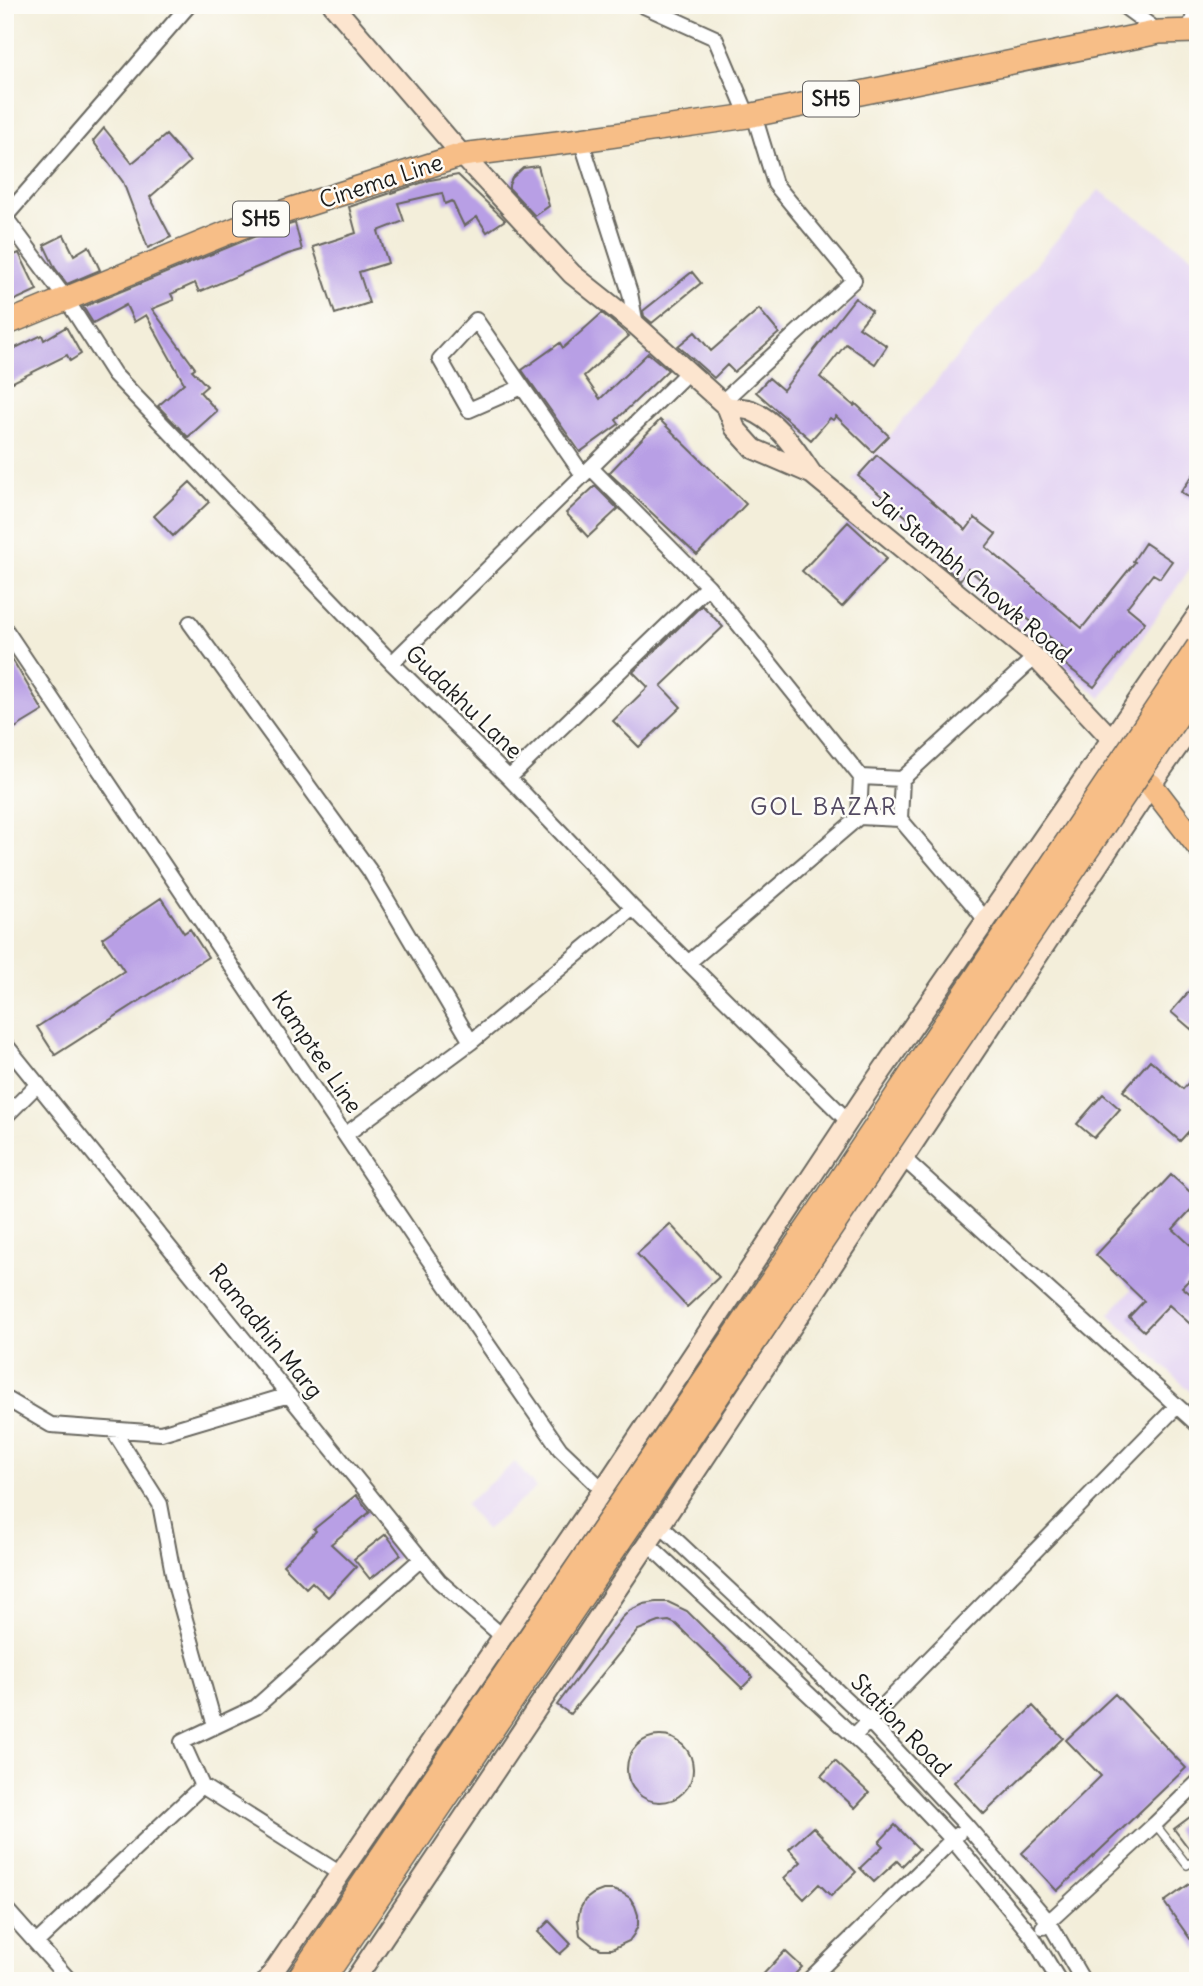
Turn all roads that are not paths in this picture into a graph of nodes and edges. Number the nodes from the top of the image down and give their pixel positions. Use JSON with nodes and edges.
{"nodes":[{"id":1,"x":189,"y":5,"type":"edge"},
{"id":2,"x":333,"y":5,"type":"edge"},
{"id":3,"x":642,"y":5,"type":"edge"},
{"id":4,"x":1122,"y":5,"type":"edge"},
{"id":5,"x":1198,"y":6,"type":"edge"},
{"id":6,"x":1193,"y":31,"type":"edge"},
{"id":7,"x":1159,"y":32,"type":"junction"},
{"id":8,"x":751,"y":115,"type":"junction"},
{"id":9,"x":581,"y":140,"type":"junction"},
{"id":10,"x":462,"y":155,"type":"junction"},
{"id":11,"x":5,"y":217,"type":"edge"},
{"id":12,"x":66,"y":299,"type":"junction"},
{"id":13,"x":5,"y":324,"type":"edge"},
{"id":14,"x":636,"y":326,"type":"junction"},
{"id":15,"x":688,"y":372,"type":"junction"},
{"id":16,"x":522,"y":387,"type":"junction"},
{"id":17,"x":725,"y":405,"type":"junction"},
{"id":18,"x":587,"y":471,"type":"junction"},
{"id":19,"x":812,"y":474,"type":"junction"},
{"id":20,"x":708,"y":586,"type":"junction"},
{"id":21,"x":1198,"y":614,"type":"edge"},
{"id":22,"x":190,"y":623,"type":"dead end"},
{"id":23,"x":5,"y":629,"type":"edge"},
{"id":24,"x":1198,"y":647,"type":"edge"},
{"id":25,"x":1035,"y":657,"type":"junction"},
{"id":26,"x":392,"y":663,"type":"junction"},
{"id":27,"x":1198,"y":686,"type":"edge"},
{"id":28,"x":1198,"y":718,"type":"edge"},
{"id":29,"x":1112,"y":739,"type":"junction"},
{"id":30,"x":861,"y":777,"type":"junction"},
{"id":31,"x":509,"y":778,"type":"junction"},
{"id":32,"x":902,"y":779,"type":"junction"},
{"id":33,"x":1151,"y":785,"type":"junction"},
{"id":34,"x":859,"y":817,"type":"junction"},
{"id":35,"x":900,"y":819,"type":"junction"},
{"id":36,"x":1198,"y":846,"type":"edge"},
{"id":37,"x":634,"y":908,"type":"junction"},
{"id":38,"x":986,"y":920,"type":"junction"},
{"id":39,"x":688,"y":963,"type":"junction"},
{"id":40,"x":471,"y":1042,"type":"junction"},
{"id":41,"x":5,"y":1044,"type":"edge"},
{"id":42,"x":38,"y":1084,"type":"junction"},
{"id":43,"x":5,"y":1117,"type":"edge"},
{"id":44,"x":849,"y":1122,"type":"junction"},
{"id":45,"x":345,"y":1135,"type":"junction"},
{"id":46,"x":903,"y":1158,"type":"junction"},
{"id":47,"x":289,"y":1395,"type":"junction"},
{"id":48,"x":7,"y":1402,"type":"edge"},
{"id":49,"x":1177,"y":1406,"type":"junction"},
{"id":50,"x":1198,"y":1425,"type":"edge"},
{"id":51,"x":113,"y":1430,"type":"junction"},
{"id":52,"x":603,"y":1490,"type":"junction"},
{"id":53,"x":660,"y":1525,"type":"junction"},
{"id":54,"x":647,"y":1543,"type":"junction"},
{"id":55,"x":421,"y":1559,"type":"junction"},
{"id":56,"x":502,"y":1636,"type":"junction"},
{"id":57,"x":869,"y":1721,"type":"junction"},
{"id":58,"x":215,"y":1726,"type":"junction"},
{"id":59,"x":854,"y":1736,"type":"junction"},
{"id":60,"x":1198,"y":1782,"type":"edge"},
{"id":61,"x":202,"y":1786,"type":"junction"},
{"id":62,"x":1155,"y":1824,"type":"junction"},
{"id":63,"x":966,"y":1825,"type":"junction"},
{"id":64,"x":952,"y":1839,"type":"junction"},
{"id":65,"x":1198,"y":1858,"type":"edge"},
{"id":66,"x":340,"y":1873,"type":"junction"},
{"id":67,"x":5,"y":1908,"type":"edge"},
{"id":68,"x":1049,"y":1922,"type":"junction"},
{"id":69,"x":1031,"y":1936,"type":"junction"},
{"id":70,"x":36,"y":1943,"type":"junction"},
{"id":71,"x":70,"y":1981,"type":"edge"},
{"id":72,"x":267,"y":1981,"type":"edge"},
{"id":73,"x":297,"y":1981,"type":"edge"},
{"id":74,"x":322,"y":1981,"type":"edge"},
{"id":75,"x":354,"y":1981,"type":"edge"},
{"id":76,"x":808,"y":1981,"type":"edge"},
{"id":77,"x":1059,"y":1981,"type":"edge"},
{"id":78,"x":1083,"y":1981,"type":"edge"}],
"edges":[{"from":1,"to":11,"type":"street"},
{"from":2,"to":10,"type":"street","name":"Jai Stambh Chowk Road"},
{"from":3,"to":8,"type":"street"},
{"from":4,"to":7,"type":"street"},
{"from":5,"to":6,"type":"street"},
{"from":6,"to":7,"type":"main road","number":"SH5"},
{"from":7,"to":8,"type":"main road","number":"SH5"},
{"from":8,"to":9,"type":"main road","number":"SH5"},
{"from":8,"to":17,"type":"street"},
{"from":9,"to":10,"type":"main road","number":"SH5"},
{"from":9,"to":14,"type":"street"},
{"from":10,"to":12,"type":"main road","name":"Cinema Line","number":"SH5"},
{"from":10,"to":14,"type":"street","name":"Jai Stambh Chowk Road"},
{"from":11,"to":12,"type":"street","name":"Gudakhu Lane"},
{"from":12,"to":13,"type":"main road","number":"SH5"},
{"from":12,"to":26,"type":"street","name":"Gudakhu Lane"},
{"from":14,"to":15,"type":"street","name":"Jai Stambh Chowk Road"},
{"from":15,"to":17,"type":"street","name":"Jai Stambh Chowk Road"},
{"from":15,"to":18,"type":"street"},
{"from":16,"to":16,"type":"street"},
{"from":16,"to":18,"type":"street"},
{"from":17,"to":19,"type":"street","name":"Jai Stambh Chowk Road"},
{"from":17,"to":19,"type":"street","name":"Jai Stambh Chowk Road"},
{"from":18,"to":20,"type":"street"},
{"from":18,"to":26,"type":"street"},
{"from":19,"to":25,"type":"street","name":"Jai Stambh Chowk Road"},
{"from":20,"to":30,"type":"street"},
{"from":20,"to":31,"type":"street"},
{"from":21,"to":29,"type":"street"},
{"from":22,"to":40,"type":"street"},
{"from":23,"to":45,"type":"street","name":"Kamptee Line"},
{"from":24,"to":73,"type":"main road","bridge":true},
{"from":25,"to":29,"type":"street","name":"Jai Stambh Chowk Road"},
{"from":25,"to":32,"type":"street"},
{"from":26,"to":31,"type":"street","name":"Gudakhu Lane"},
{"from":27,"to":74,"type":"main road","bridge":true},
{"from":28,"to":33,"type":"street"},
{"from":29,"to":33,"type":"street","name":"Jai Stambh Chowk Road"},
{"from":29,"to":38,"type":"street"},
{"from":30,"to":32,"type":"street"},
{"from":30,"to":34,"type":"street"},
{"from":31,"to":37,"type":"street","name":"Gudakhu Lane"},
{"from":32,"to":35,"type":"street"},
{"from":33,"to":36,"type":"main road"},
{"from":33,"to":46,"type":"street"},
{"from":34,"to":35,"type":"street"},
{"from":34,"to":39,"type":"street"},
{"from":35,"to":38,"type":"street"},
{"from":37,"to":39,"type":"street","name":"Gudakhu Lane"},
{"from":37,"to":40,"type":"street"},
{"from":38,"to":44,"type":"street"},
{"from":39,"to":44,"type":"street","name":"Gudakhu Lane"},
{"from":40,"to":45,"type":"street"},
{"from":41,"to":42,"type":"street","name":"Ramadhin Marg"},
{"from":42,"to":43,"type":"street"},
{"from":42,"to":47,"type":"street","name":"Ramadhin Marg"},
{"from":44,"to":52,"type":"street"},
{"from":45,"to":52,"type":"street","name":"Kamptee Line"},
{"from":46,"to":49,"type":"street"},
{"from":46,"to":53,"type":"street"},
{"from":47,"to":51,"type":"street"},
{"from":47,"to":55,"type":"street","name":"Ramadhin Marg"},
{"from":48,"to":51,"type":"street"},
{"from":49,"to":50,"type":"street"},
{"from":49,"to":57,"type":"street"},
{"from":51,"to":58,"type":"street"},
{"from":52,"to":56,"type":"street"},
{"from":53,"to":54,"type":"street"},
{"from":53,"to":57,"type":"street","name":"Station Road"},
{"from":54,"to":59,"type":"street","name":"Station Road"},
{"from":54,"to":75,"type":"street"},
{"from":55,"to":56,"type":"street","name":"Ramadhin Marg"},
{"from":55,"to":58,"type":"street"},
{"from":56,"to":66,"type":"street"},
{"from":57,"to":59,"type":"street"},
{"from":57,"to":63,"type":"street","name":"Station Road"},
{"from":58,"to":61,"type":"street"},
{"from":59,"to":64,"type":"street","name":"Station Road"},
{"from":60,"to":62,"type":"street"},
{"from":61,"to":66,"type":"street"},
{"from":61,"to":70,"type":"street"},
{"from":62,"to":65,"type":"lane"},
{"from":62,"to":68,"type":"street"},
{"from":63,"to":64,"type":"street"},
{"from":63,"to":68,"type":"street","name":"Station Road"},
{"from":64,"to":69,"type":"street","name":"Station Road"},
{"from":64,"to":76,"type":"street"},
{"from":66,"to":72,"type":"street"},
{"from":67,"to":70,"type":"street"},
{"from":68,"to":69,"type":"street"},
{"from":68,"to":78,"type":"street","name":"Station Road"},
{"from":69,"to":77,"type":"street","name":"Station Road"},
{"from":70,"to":71,"type":"street"}]}
